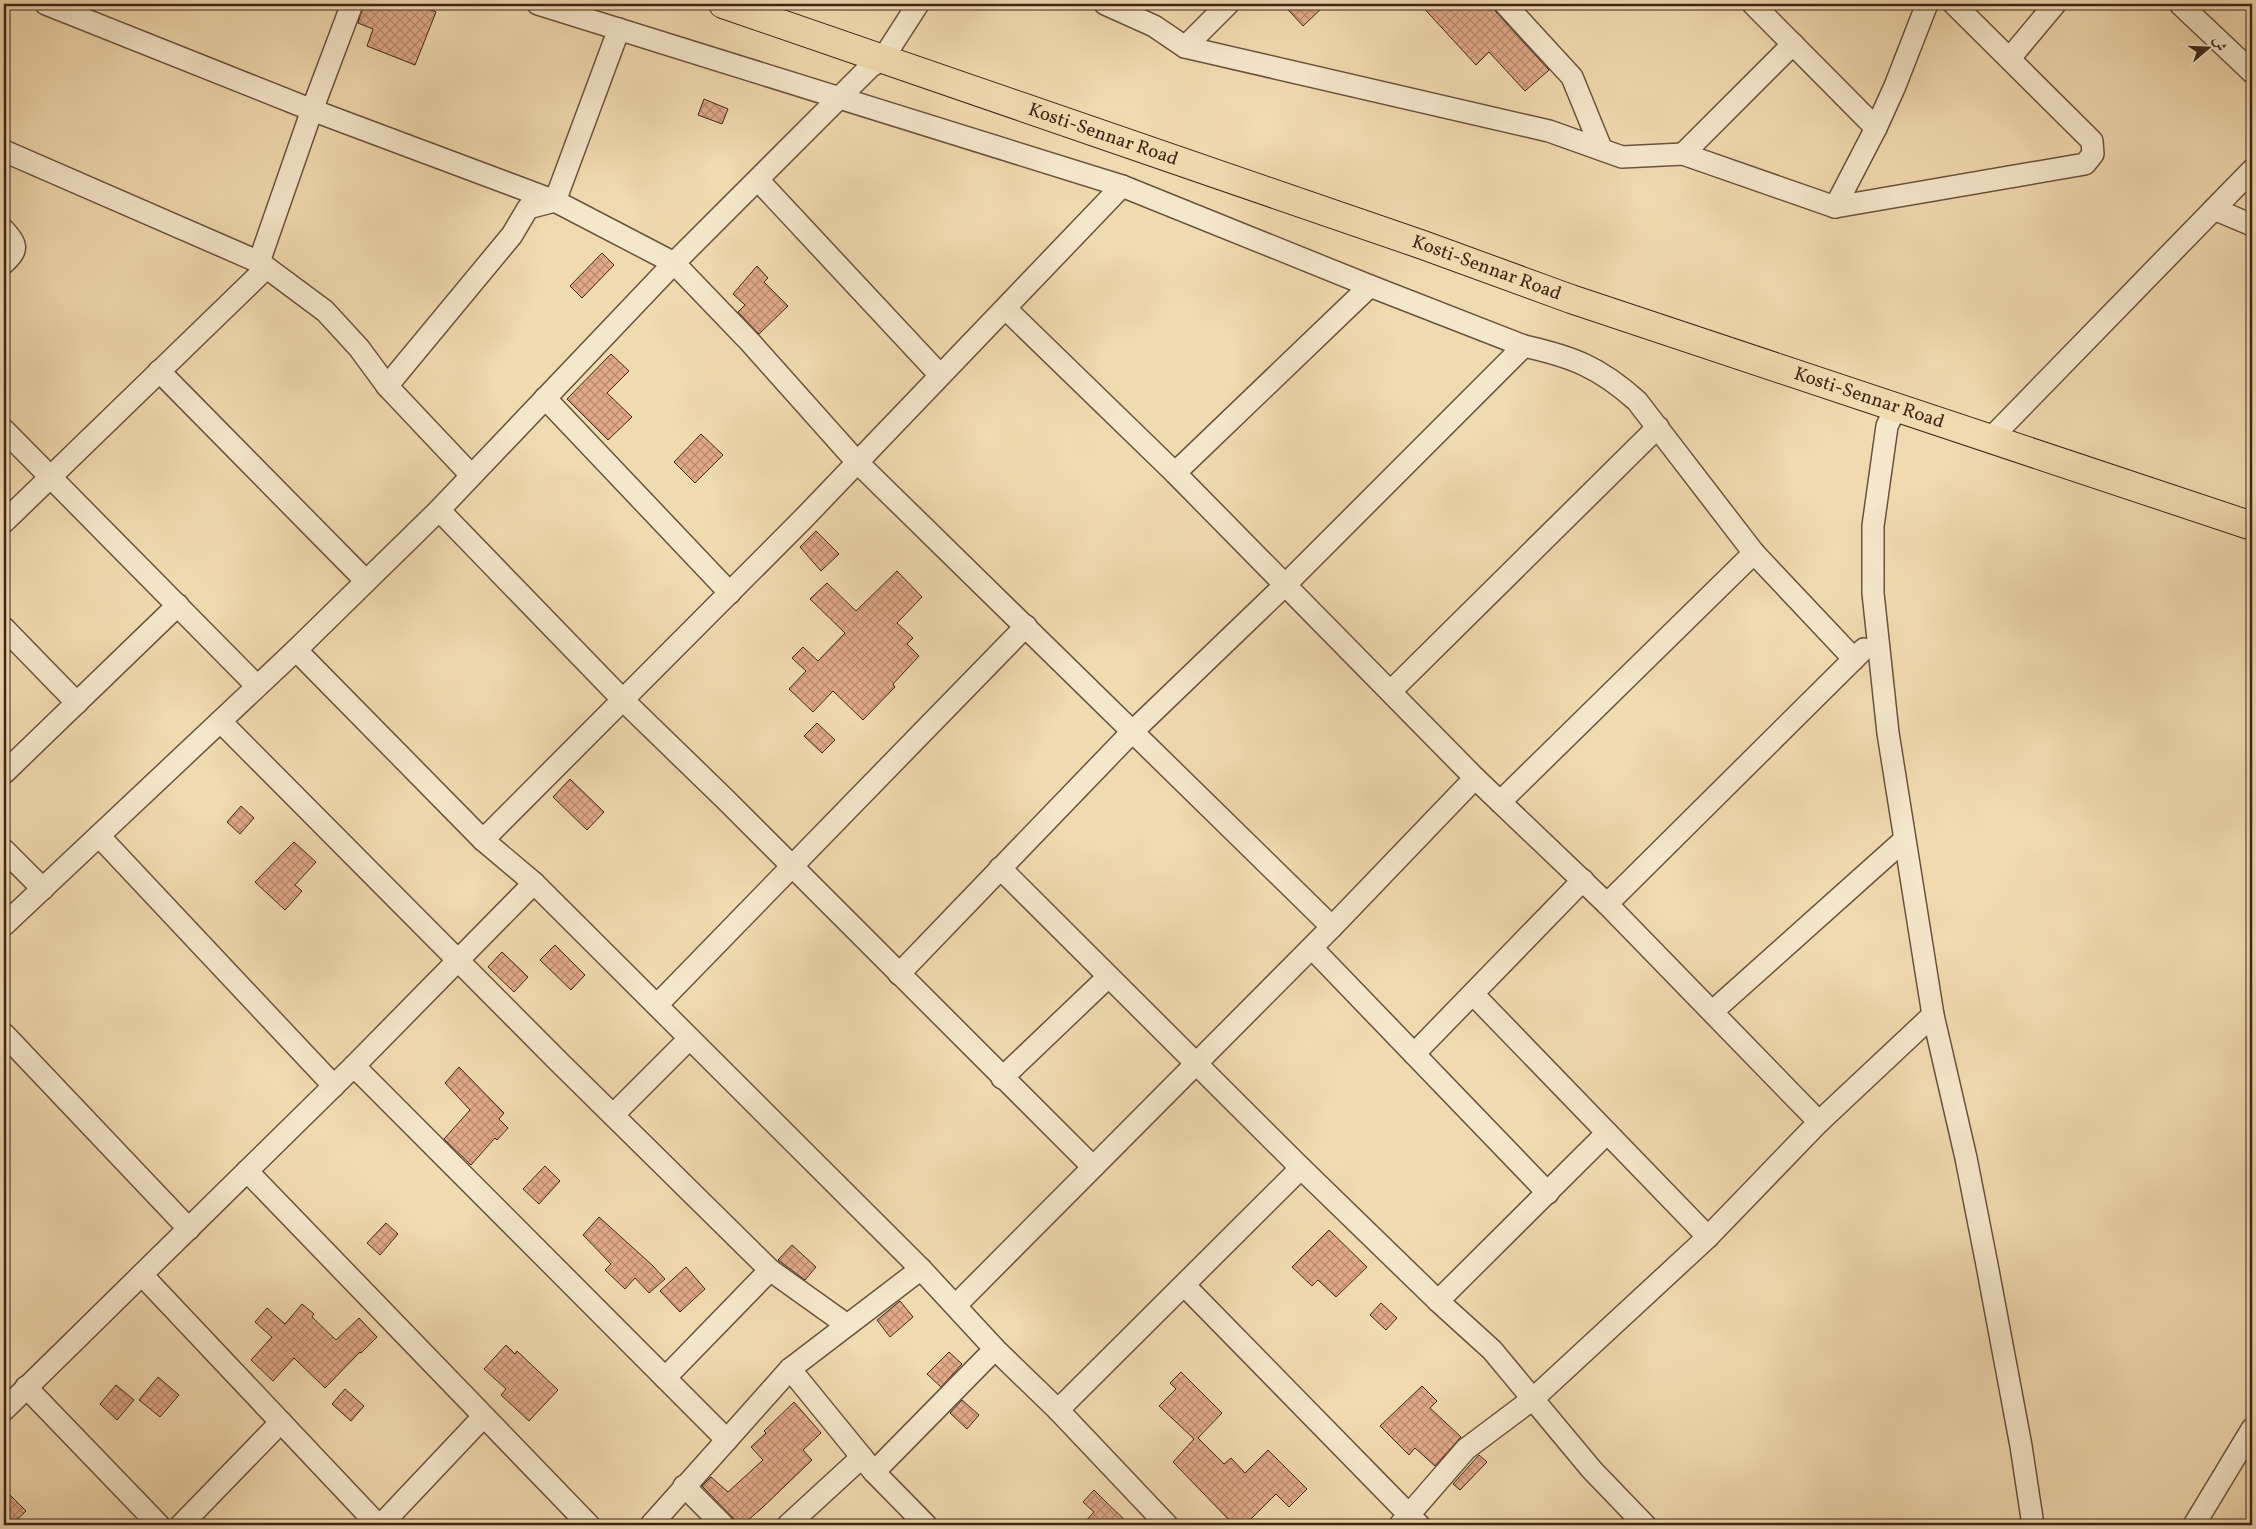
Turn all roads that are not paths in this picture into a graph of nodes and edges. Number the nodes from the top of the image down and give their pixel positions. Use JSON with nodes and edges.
{"nodes":[{"id":1,"x":46,"y":4,"type":"edge"},
{"id":2,"x":352,"y":4,"type":"edge"},
{"id":3,"x":538,"y":4,"type":"edge"},
{"id":4,"x":723,"y":4,"type":"edge"},
{"id":5,"x":918,"y":4,"type":"edge"},
{"id":6,"x":1105,"y":4,"type":"edge"},
{"id":7,"x":1228,"y":4,"type":"edge"},
{"id":8,"x":1506,"y":4,"type":"edge"},
{"id":9,"x":1753,"y":4,"type":"edge"},
{"id":10,"x":1927,"y":4,"type":"edge"},
{"id":11,"x":1954,"y":4,"type":"edge"},
{"id":12,"x":2055,"y":4,"type":"edge"},
{"id":13,"x":2186,"y":6,"type":"edge"},
{"id":14,"x":619,"y":29,"type":"junction"},
{"id":15,"x":1793,"y":44,"type":"junction"},
{"id":16,"x":1186,"y":47,"type":"junction"},
{"id":17,"x":2010,"y":58,"type":"junction"},
{"id":18,"x":882,"y":60,"type":"junction"},
{"id":19,"x":2252,"y":72,"type":"edge"},
{"id":20,"x":839,"y":99,"type":"junction"},
{"id":21,"x":312,"y":110,"type":"junction"},
{"id":22,"x":1876,"y":128,"type":"junction"},
{"id":23,"x":1601,"y":148,"type":"junction"},
{"id":24,"x":4,"y":151,"type":"edge"},
{"id":25,"x":1684,"y":154,"type":"junction"},
{"id":26,"x":2252,"y":170,"type":"edge"},
{"id":27,"x":758,"y":180,"type":"junction"},
{"id":28,"x":1122,"y":186,"type":"junction"},
{"id":29,"x":555,"y":201,"type":"junction"},
{"id":30,"x":1835,"y":207,"type":"junction"},
{"id":31,"x":2214,"y":209,"type":"junction"},
{"id":32,"x":2252,"y":225,"type":"edge"},
{"id":33,"x":4,"y":230,"type":"edge"},
{"id":34,"x":259,"y":262,"type":"junction"},
{"id":35,"x":4,"y":263,"type":"edge"},
{"id":36,"x":674,"y":263,"type":"junction"},
{"id":37,"x":1370,"y":286,"type":"junction"},
{"id":38,"x":1006,"y":309,"type":"junction"},
{"id":39,"x":1524,"y":346,"type":"junction"},
{"id":40,"x":159,"y":371,"type":"junction"},
{"id":41,"x":940,"y":375,"type":"junction"},
{"id":42,"x":387,"y":386,"type":"junction"},
{"id":43,"x":545,"y":398,"type":"junction"},
{"id":44,"x":1896,"y":407,"type":"junction"},
{"id":45,"x":1658,"y":427,"type":"junction"},
{"id":46,"x":4,"y":430,"type":"edge"},
{"id":47,"x":1991,"y":438,"type":"junction"},
{"id":48,"x":857,"y":462,"type":"junction"},
{"id":49,"x":1176,"y":473,"type":"junction"},
{"id":50,"x":471,"y":475,"type":"junction"},
{"id":51,"x":52,"y":477,"type":"junction"},
{"id":52,"x":439,"y":510,"type":"junction"},
{"id":53,"x":4,"y":522,"type":"edge"},
{"id":54,"x":2252,"y":526,"type":"edge"},
{"id":55,"x":1754,"y":553,"type":"junction"},
{"id":56,"x":366,"y":580,"type":"junction"},
{"id":57,"x":1285,"y":585,"type":"junction"},
{"id":58,"x":730,"y":593,"type":"junction"},
{"id":59,"x":178,"y":605,"type":"junction"},
{"id":60,"x":1026,"y":626,"type":"junction"},
{"id":61,"x":4,"y":628,"type":"edge"},
{"id":62,"x":1876,"y":636,"type":"junction"},
{"id":63,"x":296,"y":650,"type":"junction"},
{"id":64,"x":1854,"y":659,"type":"junction"},
{"id":65,"x":257,"y":686,"type":"junction"},
{"id":66,"x":1391,"y":691,"type":"junction"},
{"id":67,"x":624,"y":701,"type":"junction"},
{"id":68,"x":78,"y":703,"type":"junction"},
{"id":69,"x":221,"y":722,"type":"junction"},
{"id":70,"x":1132,"y":732,"type":"junction"},
{"id":71,"x":4,"y":773,"type":"edge"},
{"id":72,"x":1476,"y":778,"type":"junction"},
{"id":73,"x":1500,"y":802,"type":"junction"},
{"id":74,"x":99,"y":836,"type":"junction"},
{"id":75,"x":483,"y":840,"type":"junction"},
{"id":76,"x":1904,"y":841,"type":"junction"},
{"id":77,"x":4,"y":850,"type":"edge"},
{"id":78,"x":794,"y":867,"type":"junction"},
{"id":79,"x":1000,"y":868,"type":"junction"},
{"id":80,"x":1583,"y":880,"type":"junction"},
{"id":81,"x":534,"y":883,"type":"junction"},
{"id":82,"x":43,"y":889,"type":"junction"},
{"id":83,"x":1607,"y":904,"type":"junction"},
{"id":84,"x":4,"y":926,"type":"edge"},
{"id":85,"x":1332,"y":927,"type":"junction"},
{"id":86,"x":1312,"y":948,"type":"junction"},
{"id":87,"x":458,"y":961,"type":"junction"},
{"id":88,"x":899,"y":974,"type":"junction"},
{"id":89,"x":1108,"y":977,"type":"junction"},
{"id":90,"x":1473,"y":994,"type":"junction"},
{"id":91,"x":657,"y":1005,"type":"junction"},
{"id":92,"x":1713,"y":1012,"type":"junction"},
{"id":93,"x":1933,"y":1015,"type":"junction"},
{"id":94,"x":4,"y":1034,"type":"edge"},
{"id":95,"x":689,"y":1039,"type":"junction"},
{"id":96,"x":1414,"y":1054,"type":"junction"},
{"id":97,"x":1196,"y":1062,"type":"junction"},
{"id":98,"x":354,"y":1066,"type":"junction"},
{"id":99,"x":1002,"y":1078,"type":"junction"},
{"id":100,"x":334,"y":1086,"type":"junction"},
{"id":101,"x":614,"y":1114,"type":"junction"},
{"id":102,"x":1819,"y":1122,"type":"junction"},
{"id":103,"x":1607,"y":1134,"type":"junction"},
{"id":104,"x":1093,"y":1168,"type":"junction"},
{"id":105,"x":1301,"y":1168,"type":"junction"},
{"id":106,"x":247,"y":1171,"type":"junction"},
{"id":107,"x":1548,"y":1193,"type":"junction"},
{"id":108,"x":189,"y":1229,"type":"junction"},
{"id":109,"x":1708,"y":1237,"type":"junction"},
{"id":110,"x":920,"y":1269,"type":"junction"},
{"id":111,"x":770,"y":1270,"type":"junction"},
{"id":112,"x":142,"y":1276,"type":"junction"},
{"id":113,"x":1185,"y":1286,"type":"junction"},
{"id":114,"x":1438,"y":1301,"type":"junction"},
{"id":115,"x":956,"y":1305,"type":"junction"},
{"id":116,"x":847,"y":1325,"type":"junction"},
{"id":117,"x":995,"y":1349,"type":"junction"},
{"id":118,"x":790,"y":1369,"type":"junction"},
{"id":119,"x":665,"y":1378,"type":"junction"},
{"id":120,"x":26,"y":1387,"type":"junction"},
{"id":121,"x":1534,"y":1398,"type":"junction"},
{"id":122,"x":4,"y":1410,"type":"edge"},
{"id":123,"x":1058,"y":1410,"type":"junction"},
{"id":124,"x":483,"y":1417,"type":"junction"},
{"id":125,"x":281,"y":1422,"type":"junction"},
{"id":126,"x":2252,"y":1429,"type":"edge"},
{"id":127,"x":727,"y":1440,"type":"junction"},
{"id":128,"x":868,"y":1465,"type":"junction"},
{"id":129,"x":684,"y":1486,"type":"junction"},
{"id":130,"x":1410,"y":1522,"type":"edge"},
{"id":131,"x":159,"y":1525,"type":"edge"},
{"id":132,"x":181,"y":1525,"type":"edge"},
{"id":133,"x":380,"y":1525,"type":"edge"},
{"id":134,"x":588,"y":1525,"type":"edge"},
{"id":135,"x":651,"y":1525,"type":"edge"},
{"id":136,"x":723,"y":1525,"type":"edge"},
{"id":137,"x":788,"y":1525,"type":"edge"},
{"id":138,"x":926,"y":1525,"type":"edge"},
{"id":139,"x":1167,"y":1525,"type":"edge"},
{"id":140,"x":1645,"y":1525,"type":"edge"},
{"id":141,"x":2033,"y":1525,"type":"edge"},
{"id":142,"x":2194,"y":1525,"type":"edge"}],
"edges":[{"from":1,"to":21,"type":"street"},
{"from":2,"to":21,"type":"street"},
{"from":3,"to":14,"type":"street"},
{"from":4,"to":18,"type":"highway","name":"Kosti-Sennar Road"},
{"from":5,"to":18,"type":"street"},
{"from":6,"to":16,"type":"street"},
{"from":7,"to":16,"type":"street"},
{"from":8,"to":23,"type":"street"},
{"from":9,"to":15,"type":"street"},
{"from":10,"to":22,"type":"street"},
{"from":11,"to":17,"type":"street"},
{"from":12,"to":17,"type":"street"},
{"from":13,"to":19,"type":"street"},
{"from":14,"to":20,"type":"street"},
{"from":14,"to":29,"type":"street"},
{"from":15,"to":22,"type":"street"},
{"from":15,"to":25,"type":"street"},
{"from":16,"to":23,"type":"street"},
{"from":17,"to":30,"type":"street"},
{"from":18,"to":20,"type":"street"},
{"from":18,"to":44,"type":"highway","name":"Kosti-Sennar Road"},
{"from":20,"to":27,"type":"street"},
{"from":20,"to":28,"type":"street"},
{"from":21,"to":29,"type":"street"},
{"from":21,"to":34,"type":"street"},
{"from":22,"to":30,"type":"street"},
{"from":23,"to":25,"type":"street"},
{"from":24,"to":34,"type":"street"},
{"from":25,"to":30,"type":"street"},
{"from":26,"to":31,"type":"street"},
{"from":27,"to":36,"type":"street"},
{"from":27,"to":41,"type":"street"},
{"from":28,"to":37,"type":"street"},
{"from":28,"to":38,"type":"street"},
{"from":29,"to":36,"type":"street"},
{"from":29,"to":42,"type":"street"},
{"from":31,"to":32,"type":"street"},
{"from":31,"to":47,"type":"street"},
{"from":33,"to":35,"type":"street"},
{"from":34,"to":40,"type":"street"},
{"from":34,"to":42,"type":"street"},
{"from":36,"to":43,"type":"street"},
{"from":36,"to":48,"type":"street"},
{"from":37,"to":39,"type":"street"},
{"from":37,"to":49,"type":"street"},
{"from":38,"to":41,"type":"street"},
{"from":38,"to":49,"type":"street"},
{"from":39,"to":45,"type":"street"},
{"from":39,"to":57,"type":"street"},
{"from":40,"to":51,"type":"street"},
{"from":40,"to":56,"type":"street"},
{"from":41,"to":48,"type":"street"},
{"from":42,"to":50,"type":"street"},
{"from":43,"to":50,"type":"street"},
{"from":43,"to":58,"type":"street"},
{"from":44,"to":47,"type":"highway","name":"Kosti-Sennar Road"},
{"from":44,"to":62,"type":"street"},
{"from":45,"to":55,"type":"street"},
{"from":45,"to":66,"type":"street"},
{"from":46,"to":51,"type":"street"},
{"from":47,"to":54,"type":"highway","name":"Kosti-Sennar Road"},
{"from":48,"to":58,"type":"street"},
{"from":48,"to":60,"type":"street"},
{"from":49,"to":57,"type":"street"},
{"from":50,"to":52,"type":"street"},
{"from":51,"to":53,"type":"street"},
{"from":51,"to":59,"type":"street"},
{"from":52,"to":56,"type":"street"},
{"from":52,"to":67,"type":"street"},
{"from":55,"to":64,"type":"street"},
{"from":55,"to":73,"type":"street"},
{"from":56,"to":63,"type":"street"},
{"from":57,"to":66,"type":"street"},
{"from":57,"to":70,"type":"street"},
{"from":58,"to":67,"type":"street"},
{"from":59,"to":65,"type":"street"},
{"from":59,"to":68,"type":"street"},
{"from":60,"to":70,"type":"street"},
{"from":60,"to":78,"type":"street"},
{"from":61,"to":68,"type":"street"},
{"from":62,"to":64,"type":"street"},
{"from":62,"to":76,"type":"street"},
{"from":63,"to":65,"type":"street"},
{"from":63,"to":75,"type":"street"},
{"from":64,"to":83,"type":"street"},
{"from":65,"to":69,"type":"street"},
{"from":66,"to":72,"type":"street"},
{"from":67,"to":75,"type":"street"},
{"from":67,"to":78,"type":"street"},
{"from":68,"to":71,"type":"street"},
{"from":69,"to":74,"type":"street"},
{"from":69,"to":87,"type":"street"},
{"from":70,"to":79,"type":"street"},
{"from":70,"to":85,"type":"street"},
{"from":72,"to":73,"type":"street"},
{"from":72,"to":85,"type":"street"},
{"from":73,"to":80,"type":"street"},
{"from":74,"to":82,"type":"street"},
{"from":74,"to":100,"type":"street"},
{"from":75,"to":81,"type":"street"},
{"from":76,"to":92,"type":"street"},
{"from":76,"to":93,"type":"street"},
{"from":77,"to":82,"type":"street"},
{"from":78,"to":88,"type":"street"},
{"from":78,"to":91,"type":"street"},
{"from":79,"to":88,"type":"street"},
{"from":79,"to":89,"type":"street"},
{"from":80,"to":83,"type":"street"},
{"from":80,"to":90,"type":"street"},
{"from":81,"to":87,"type":"street"},
{"from":81,"to":91,"type":"street"},
{"from":82,"to":84,"type":"street"},
{"from":83,"to":92,"type":"street"},
{"from":85,"to":86,"type":"street"},
{"from":86,"to":96,"type":"street"},
{"from":86,"to":97,"type":"street"},
{"from":87,"to":98,"type":"street"},
{"from":87,"to":101,"type":"street"},
{"from":88,"to":99,"type":"street"},
{"from":89,"to":97,"type":"street"},
{"from":89,"to":99,"type":"street"},
{"from":90,"to":96,"type":"street"},
{"from":90,"to":103,"type":"street"},
{"from":91,"to":95,"type":"street"},
{"from":92,"to":102,"type":"street"},
{"from":93,"to":102,"type":"street"},
{"from":93,"to":141,"type":"street"},
{"from":94,"to":108,"type":"street"},
{"from":95,"to":101,"type":"street"},
{"from":95,"to":110,"type":"street"},
{"from":96,"to":107,"type":"street"},
{"from":97,"to":104,"type":"street"},
{"from":97,"to":105,"type":"street"},
{"from":98,"to":100,"type":"street"},
{"from":98,"to":119,"type":"street"},
{"from":99,"to":104,"type":"street"},
{"from":100,"to":106,"type":"street"},
{"from":101,"to":111,"type":"street"},
{"from":102,"to":109,"type":"street"},
{"from":103,"to":107,"type":"street"},
{"from":103,"to":109,"type":"street"},
{"from":104,"to":115,"type":"street"},
{"from":105,"to":113,"type":"street"},
{"from":105,"to":114,"type":"street"},
{"from":106,"to":108,"type":"street"},
{"from":106,"to":124,"type":"street"},
{"from":107,"to":114,"type":"street"},
{"from":108,"to":112,"type":"street"},
{"from":109,"to":121,"type":"street"},
{"from":110,"to":115,"type":"street"},
{"from":110,"to":116,"type":"street"},
{"from":111,"to":116,"type":"street"},
{"from":111,"to":119,"type":"street"},
{"from":112,"to":120,"type":"street"},
{"from":112,"to":125,"type":"street"},
{"from":113,"to":123,"type":"street"},
{"from":113,"to":130,"type":"street"},
{"from":114,"to":121,"type":"street"},
{"from":115,"to":117,"type":"street"},
{"from":116,"to":118,"type":"street"},
{"from":117,"to":123,"type":"street"},
{"from":117,"to":128,"type":"street"},
{"from":118,"to":127,"type":"street"},
{"from":118,"to":128,"type":"street"},
{"from":119,"to":127,"type":"street"},
{"from":120,"to":122,"type":"street"},
{"from":120,"to":131,"type":"street"},
{"from":121,"to":130,"type":"street"},
{"from":121,"to":140,"type":"street"},
{"from":123,"to":139,"type":"street"},
{"from":124,"to":133,"type":"street"},
{"from":124,"to":134,"type":"street"},
{"from":125,"to":132,"type":"street"},
{"from":125,"to":133,"type":"street"},
{"from":126,"to":142,"type":"street"},
{"from":127,"to":129,"type":"street"},
{"from":128,"to":137,"type":"street"},
{"from":128,"to":138,"type":"street"},
{"from":129,"to":135,"type":"street"},
{"from":129,"to":136,"type":"street"}]}
